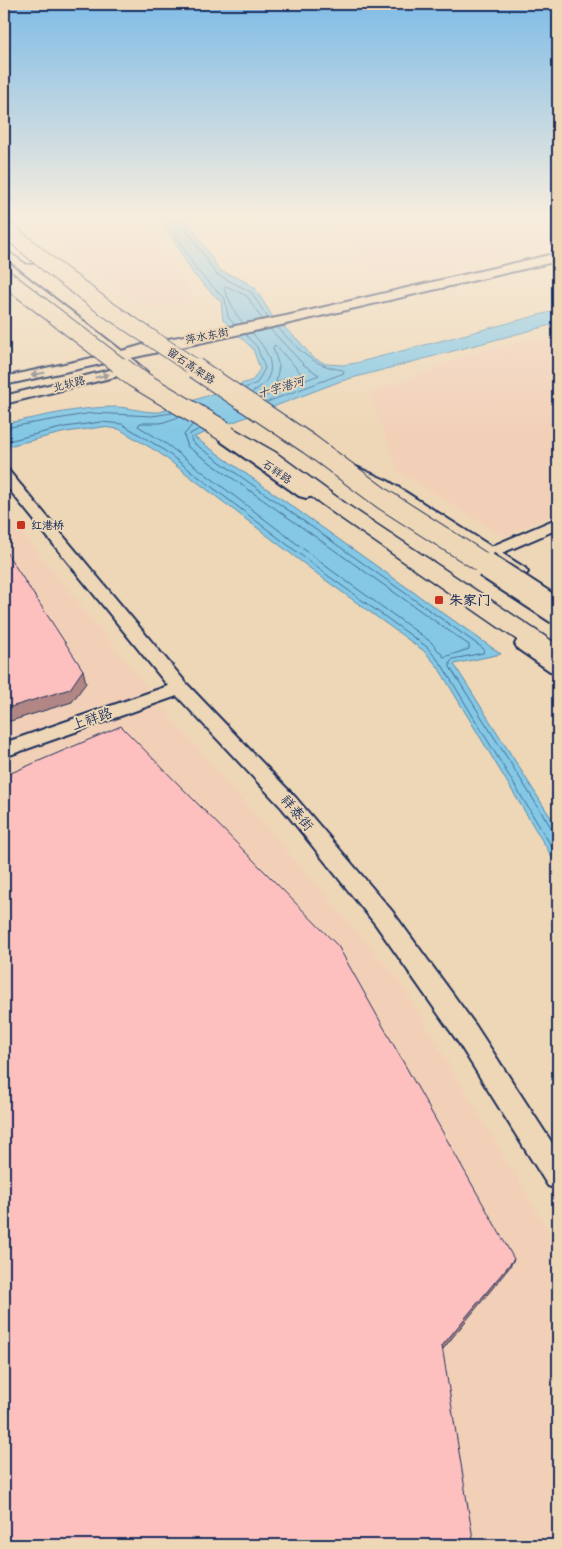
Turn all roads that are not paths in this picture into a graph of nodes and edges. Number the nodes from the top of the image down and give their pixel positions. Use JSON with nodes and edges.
{"nodes":[{"id":1,"x":37,"y":286,"type":"edge"},
{"id":2,"x":39,"y":286,"type":"edge"},
{"id":3,"x":54,"y":286,"type":"edge"},
{"id":4,"x":66,"y":286,"type":"edge"},
{"id":5,"x":77,"y":286,"type":"edge"},
{"id":6,"x":440,"y":286,"type":"edge"},
{"id":7,"x":461,"y":286,"type":"edge"},
{"id":8,"x":293,"y":323,"type":"junction"},
{"id":9,"x":230,"y":337,"type":"junction"},
{"id":10,"x":153,"y":346,"type":"junction"},
{"id":11,"x":120,"y":356,"type":"junction"},
{"id":12,"x":169,"y":357,"type":"junction"},
{"id":13,"x":134,"y":368,"type":"junction"},
{"id":14,"x":4,"y":381,"type":"edge"},
{"id":15,"x":4,"y":400,"type":"edge"},
{"id":16,"x":4,"y":474,"type":"edge"},
{"id":17,"x":383,"y":499,"type":"junction"},
{"id":18,"x":558,"y":523,"type":"edge"},
{"id":19,"x":489,"y":553,"type":"junction"},
{"id":20,"x":558,"y":598,"type":"edge"},
{"id":21,"x":558,"y":612,"type":"edge"},
{"id":22,"x":558,"y":656,"type":"edge"},
{"id":23,"x":558,"y":666,"type":"edge"},
{"id":24,"x":180,"y":688,"type":"junction"},
{"id":25,"x":4,"y":750,"type":"edge"},
{"id":26,"x":558,"y":1176,"type":"edge"}],
"edges":[{"from":1,"to":22,"type":"highway","name":"留石高架路","bridge":true},
{"from":2,"to":11,"type":"main road","name":"石祥路"},
{"from":3,"to":17,"type":"highway","name":"留石高架路","bridge":true},
{"from":4,"to":10,"type":"main road","name":"石祥路"},
{"from":5,"to":17,"type":"highway","name":"留石高架路","bridge":true},
{"from":6,"to":8,"type":"main road","name":"萍水东街"},
{"from":7,"to":8,"type":"main road","name":"萍水东街"},
{"from":8,"to":9,"type":"main road","name":"萍水东街"},
{"from":9,"to":10,"type":"main road","name":"萍水东街"},
{"from":9,"to":12,"type":"main road","name":"萍水东街"},
{"from":10,"to":11,"type":"main road","name":"萍水东街"},
{"from":10,"to":12,"type":"main road","name":"石祥路"},
{"from":11,"to":13,"type":"main road","name":"石祥路"},
{"from":11,"to":14,"type":"street","name":"北软路","one_way":true},
{"from":12,"to":13,"type":"main road","name":"萍水东街"},
{"from":12,"to":19,"type":"main road","name":"石祥路"},
{"from":15,"to":13,"type":"street","name":"北软路","one_way":true},
{"from":13,"to":23,"type":"main road","name":"石祥路","bridge":true},
{"from":16,"to":24,"type":"street","name":"祥泰街"},
{"from":17,"to":21,"type":"highway","name":"留石高架路","bridge":true},
{"from":18,"to":19,"type":"street"},
{"from":19,"to":20,"type":"main road","name":"石祥路"},
{"from":24,"to":25,"type":"street","name":"上祥路"},
{"from":24,"to":26,"type":"street","name":"祥泰街"}]}
